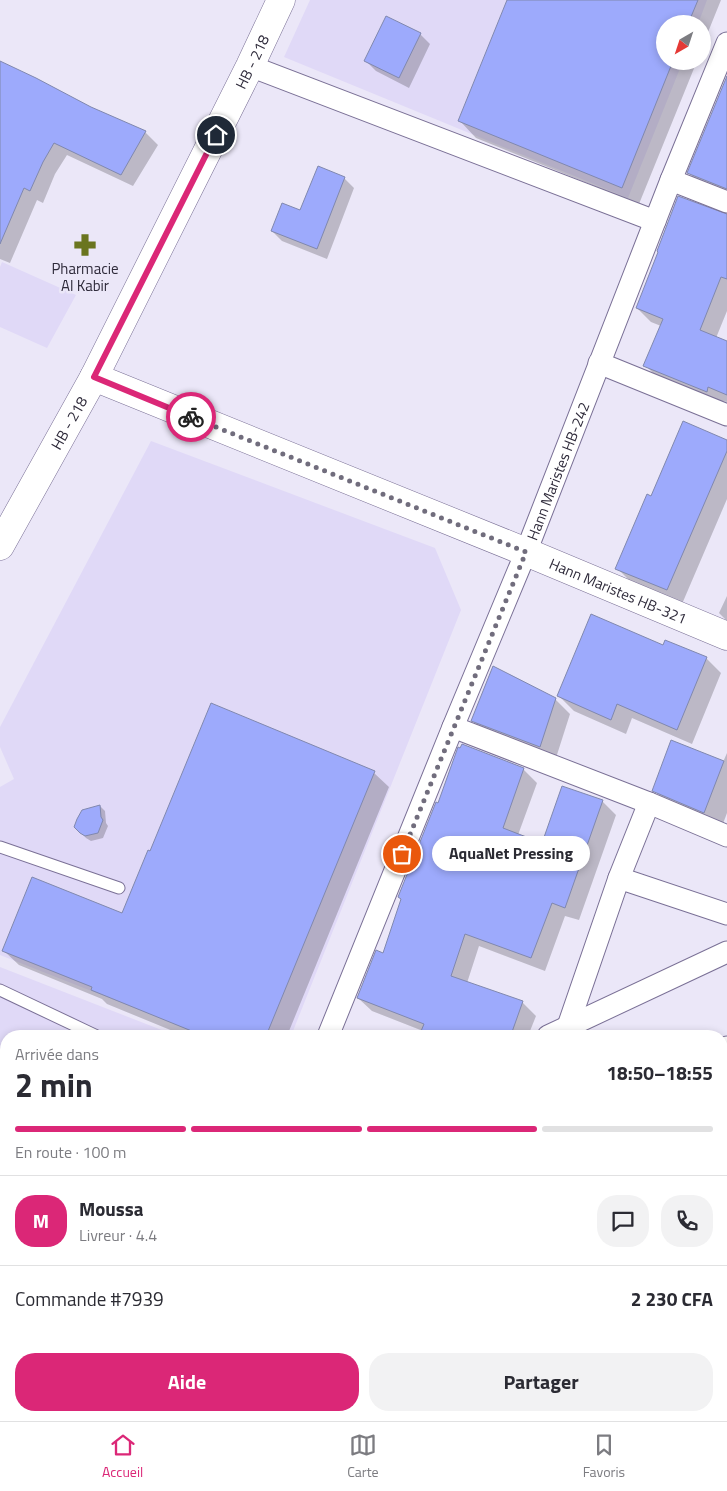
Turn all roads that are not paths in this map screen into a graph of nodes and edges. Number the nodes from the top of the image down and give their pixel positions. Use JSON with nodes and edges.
{"nodes":[{"id":1,"x":281,"y":0,"type":"edge"},
{"id":2,"x":727,"y":43,"type":"edge"},
{"id":3,"x":250,"y":66,"type":"junction"},
{"id":4,"x":671,"y":180,"type":"junction"},
{"id":5,"x":727,"y":202,"type":"edge"},
{"id":6,"x":655,"y":221,"type":"junction"},
{"id":7,"x":599,"y":363,"type":"junction"},
{"id":8,"x":94,"y":377,"type":"junction"},
{"id":9,"x":727,"y":414,"type":"edge"},
{"id":10,"x":0,"y":546,"type":"edge"},
{"id":11,"x":526,"y":552,"type":"junction"},
{"id":12,"x":727,"y":636,"type":"edge"},
{"id":13,"x":453,"y":727,"type":"junction"},
{"id":14,"x":649,"y":803,"type":"junction"},
{"id":15,"x":727,"y":836,"type":"edge"},
{"id":16,"x":0,"y":847,"type":"edge"},
{"id":17,"x":619,"y":878,"type":"junction"},
{"id":18,"x":119,"y":888,"type":"dead end"},
{"id":19,"x":727,"y":914,"type":"edge"},
{"id":20,"x":727,"y":952,"type":"edge"},
{"id":21,"x":0,"y":990,"type":"edge"},
{"id":22,"x":84,"y":1030,"type":"edge"},
{"id":23,"x":330,"y":1030,"type":"edge"},
{"id":24,"x":558,"y":1030,"type":"edge"},
{"id":25,"x":561,"y":1030,"type":"edge"}],
"edges":[{"from":1,"to":3,"type":"street","name":"HB - 218"},
{"from":2,"to":4,"type":"street","name":"Hann Maristes HB-242"},
{"from":3,"to":6,"type":"street"},
{"from":3,"to":8,"type":"street","name":"HB - 218"},
{"from":4,"to":5,"type":"street"},
{"from":4,"to":6,"type":"street","name":"Hann Maristes HB-242"},
{"from":6,"to":7,"type":"street","name":"Hann Maristes HB-242"},
{"from":7,"to":9,"type":"street"},
{"from":7,"to":11,"type":"street","name":"Hann Maristes HB-242"},
{"from":8,"to":10,"type":"street","name":"HB - 218"},
{"from":8,"to":11,"type":"street","name":"Hann Maristes HB-321"},
{"from":11,"to":12,"type":"street","name":"Hann Maristes HB-321"},
{"from":11,"to":13,"type":"street","name":"Hann Maristes HB-242"},
{"from":13,"to":14,"type":"street"},
{"from":13,"to":23,"type":"street","name":"Hann Maristes HB-242"},
{"from":14,"to":15,"type":"street"},
{"from":14,"to":17,"type":"street"},
{"from":16,"to":18,"type":"lane"},
{"from":17,"to":19,"type":"street"},
{"from":17,"to":24,"type":"street"},
{"from":20,"to":25,"type":"street"},
{"from":21,"to":22,"type":"lane"}]}
